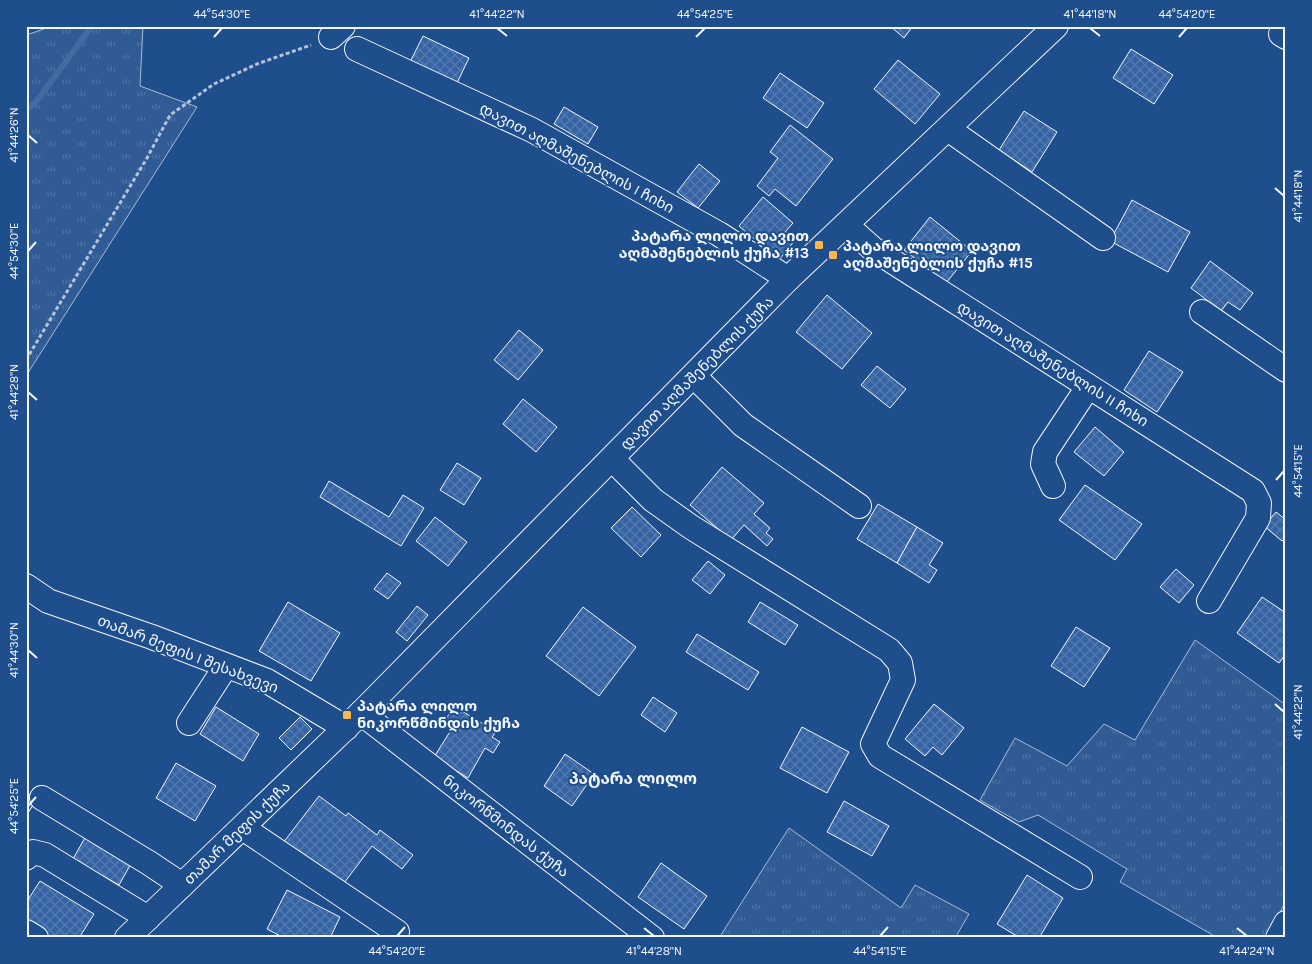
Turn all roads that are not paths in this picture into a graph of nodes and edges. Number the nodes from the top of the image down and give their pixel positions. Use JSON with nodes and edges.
{"nodes":[{"id":1,"x":1056,"y":26,"type":"edge"},
{"id":2,"x":357,"y":49,"type":"dead end"},
{"id":3,"x":948,"y":129,"type":"junction"},
{"id":4,"x":846,"y":225,"type":"junction"},
{"id":5,"x":1103,"y":238,"type":"dead end"},
{"id":6,"x":788,"y":279,"type":"junction"},
{"id":7,"x":1202,"y":312,"type":"dead end"},
{"id":8,"x":1286,"y":370,"type":"edge"},
{"id":9,"x":694,"y":376,"type":"junction"},
{"id":10,"x":1088,"y":386,"type":"junction"},
{"id":11,"x":612,"y":459,"type":"junction"},
{"id":12,"x":1053,"y":486,"type":"dead end"},
{"id":13,"x":859,"y":506,"type":"dead end"},
{"id":14,"x":26,"y":586,"type":"edge"},
{"id":15,"x":1209,"y":601,"type":"dead end"},
{"id":16,"x":226,"y":666,"type":"junction"},
{"id":17,"x":353,"y":720,"type":"junction"},
{"id":18,"x":189,"y":723,"type":"dead end"},
{"id":19,"x":42,"y":798,"type":"dead end"},
{"id":20,"x":242,"y":828,"type":"junction"},
{"id":21,"x":26,"y":858,"type":"edge"},
{"id":22,"x":1080,"y":877,"type":"dead end"},
{"id":23,"x":182,"y":885,"type":"junction"},
{"id":24,"x":148,"y":918,"type":"junction"},
{"id":25,"x":1286,"y":923,"type":"edge"},
{"id":26,"x":26,"y":932,"type":"edge"},
{"id":27,"x":397,"y":932,"type":"dead end"},
{"id":28,"x":36,"y":938,"type":"edge"},
{"id":29,"x":127,"y":938,"type":"edge"},
{"id":30,"x":652,"y":938,"type":"edge"},
{"id":31,"x":1278,"y":938,"type":"edge"}],
"edges":[{"from":1,"to":3,"type":"street","name":"დავით აღმაშენებლის ქუჩა"},
{"from":2,"to":6,"type":"street","name":"დავით აღმაშენებლის I ჩიხი"},
{"from":3,"to":4,"type":"street","name":"დავით აღმაშენებლის ქუჩა"},
{"from":3,"to":5,"type":"street"},
{"from":4,"to":6,"type":"street","name":"დავით აღმაშენებლის ქუჩა"},
{"from":4,"to":10,"type":"street","name":"დავით აღმაშენებლის II ჩიხი"},
{"from":6,"to":9,"type":"street","name":"დავით აღმაშენებლის ქუჩა"},
{"from":7,"to":8,"type":"street"},
{"from":9,"to":11,"type":"street","name":"დავით აღმაშენებლის ქუჩა"},
{"from":9,"to":13,"type":"street"},
{"from":10,"to":12,"type":"street"},
{"from":10,"to":15,"type":"street","name":"დავით აღმაშენებლის II ჩიხი"},
{"from":11,"to":17,"type":"street","name":"დავით აღმაშენებლის ქუჩა"},
{"from":11,"to":22,"type":"street"},
{"from":14,"to":16,"type":"street","name":"თამარ მეფის I შესახვევი"},
{"from":16,"to":17,"type":"street","name":"თამარ მეფის I შესახვევი"},
{"from":16,"to":18,"type":"street"},
{"from":17,"to":20,"type":"street","name":"თამარ მეფის ქუჩა"},
{"from":17,"to":30,"type":"street","name":"ნიკორწმინდას ქუჩა"},
{"from":19,"to":23,"type":"street"},
{"from":20,"to":23,"type":"street","name":"თამარ მეფის ქუჩა"},
{"from":20,"to":27,"type":"street"},
{"from":21,"to":24,"type":"street"},
{"from":23,"to":24,"type":"street","name":"თამარ მეფის ქუჩა"},
{"from":24,"to":29,"type":"street","name":"თამარ მეფის ქუჩა"},
{"from":25,"to":31,"type":"street"},
{"from":26,"to":28,"type":"street"}]}
